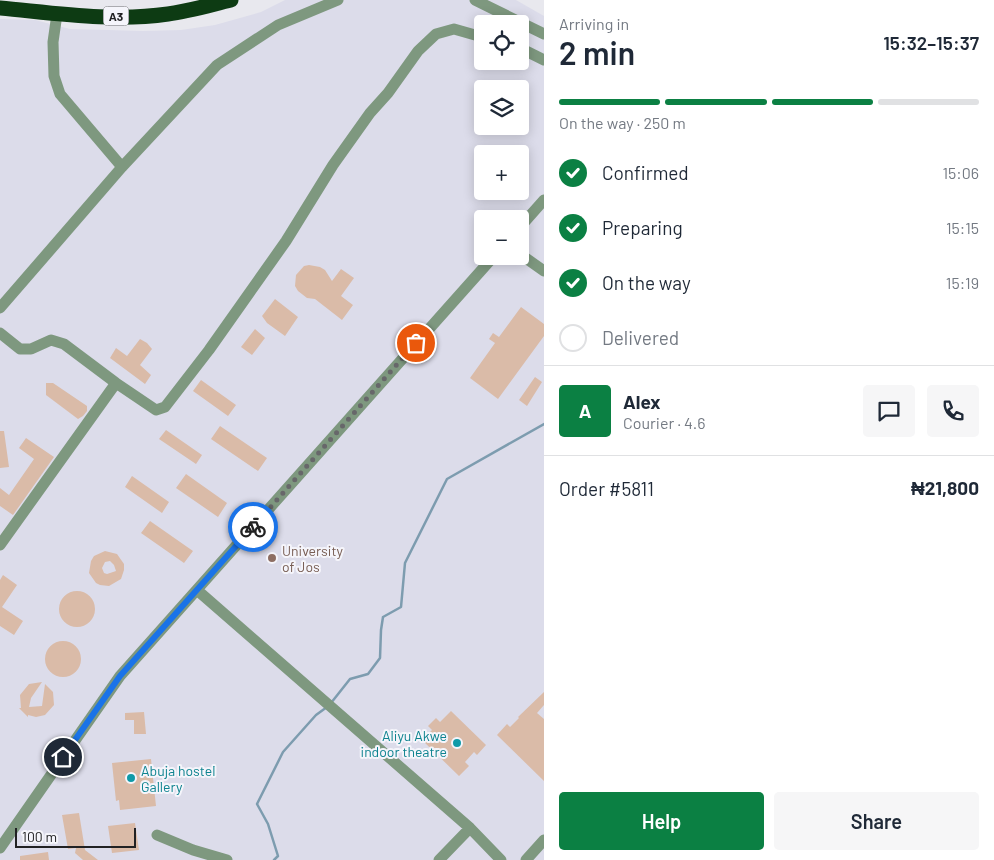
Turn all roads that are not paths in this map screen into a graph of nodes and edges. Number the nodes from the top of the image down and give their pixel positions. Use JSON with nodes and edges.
{"nodes":[{"id":1,"x":231,"y":0,"type":"edge"},
{"id":2,"x":338,"y":0,"type":"edge"},
{"id":3,"x":475,"y":0,"type":"edge"},
{"id":4,"x":0,"y":8,"type":"edge"},
{"id":5,"x":57,"y":14,"type":"junction"},
{"id":6,"x":544,"y":34,"type":"edge"},
{"id":7,"x":474,"y":35,"type":"edge"},
{"id":8,"x":529,"y":52,"type":"edge"},
{"id":9,"x":544,"y":60,"type":"edge"},
{"id":10,"x":122,"y":168,"type":"junction"},
{"id":11,"x":544,"y":200,"type":"edge"},
{"id":12,"x":529,"y":217,"type":"edge"},
{"id":13,"x":529,"y":260,"type":"edge"},
{"id":14,"x":486,"y":265,"type":"edge"},
{"id":15,"x":544,"y":271,"type":"edge"},
{"id":16,"x":0,"y":308,"type":"edge"},
{"id":17,"x":0,"y":333,"type":"edge"},
{"id":18,"x":116,"y":383,"type":"junction"},
{"id":19,"x":0,"y":545,"type":"edge"},
{"id":20,"x":197,"y":590,"type":"junction"},
{"id":21,"x":470,"y":828,"type":"junction"},
{"id":22,"x":157,"y":835,"type":"dead end"},
{"id":23,"x":544,"y":840,"type":"edge"},
{"id":24,"x":0,"y":848,"type":"edge"},
{"id":25,"x":227,"y":860,"type":"edge"},
{"id":26,"x":439,"y":860,"type":"edge"},
{"id":27,"x":501,"y":860,"type":"edge"},
{"id":28,"x":526,"y":860,"type":"edge"}],
"edges":[{"from":1,"to":5,"type":"highway","number":"A3"},
{"from":2,"to":10,"type":"lane"},
{"from":3,"to":6,"type":"lane"},
{"from":4,"to":5,"type":"highway","number":"A3"},
{"from":5,"to":10,"type":"lane"},
{"from":7,"to":18,"type":"lane"},
{"from":8,"to":9,"type":"lane"},
{"from":10,"to":16,"type":"lane"},
{"from":11,"to":12,"type":"lane"},
{"from":13,"to":15,"type":"lane"},
{"from":14,"to":20,"type":"lane"},
{"from":17,"to":18,"type":"lane"},
{"from":18,"to":19,"type":"lane"},
{"from":20,"to":21,"type":"lane"},
{"from":20,"to":24,"type":"lane"},
{"from":21,"to":26,"type":"lane"},
{"from":21,"to":27,"type":"lane"},
{"from":22,"to":25,"type":"lane"},
{"from":23,"to":28,"type":"lane"}]}
